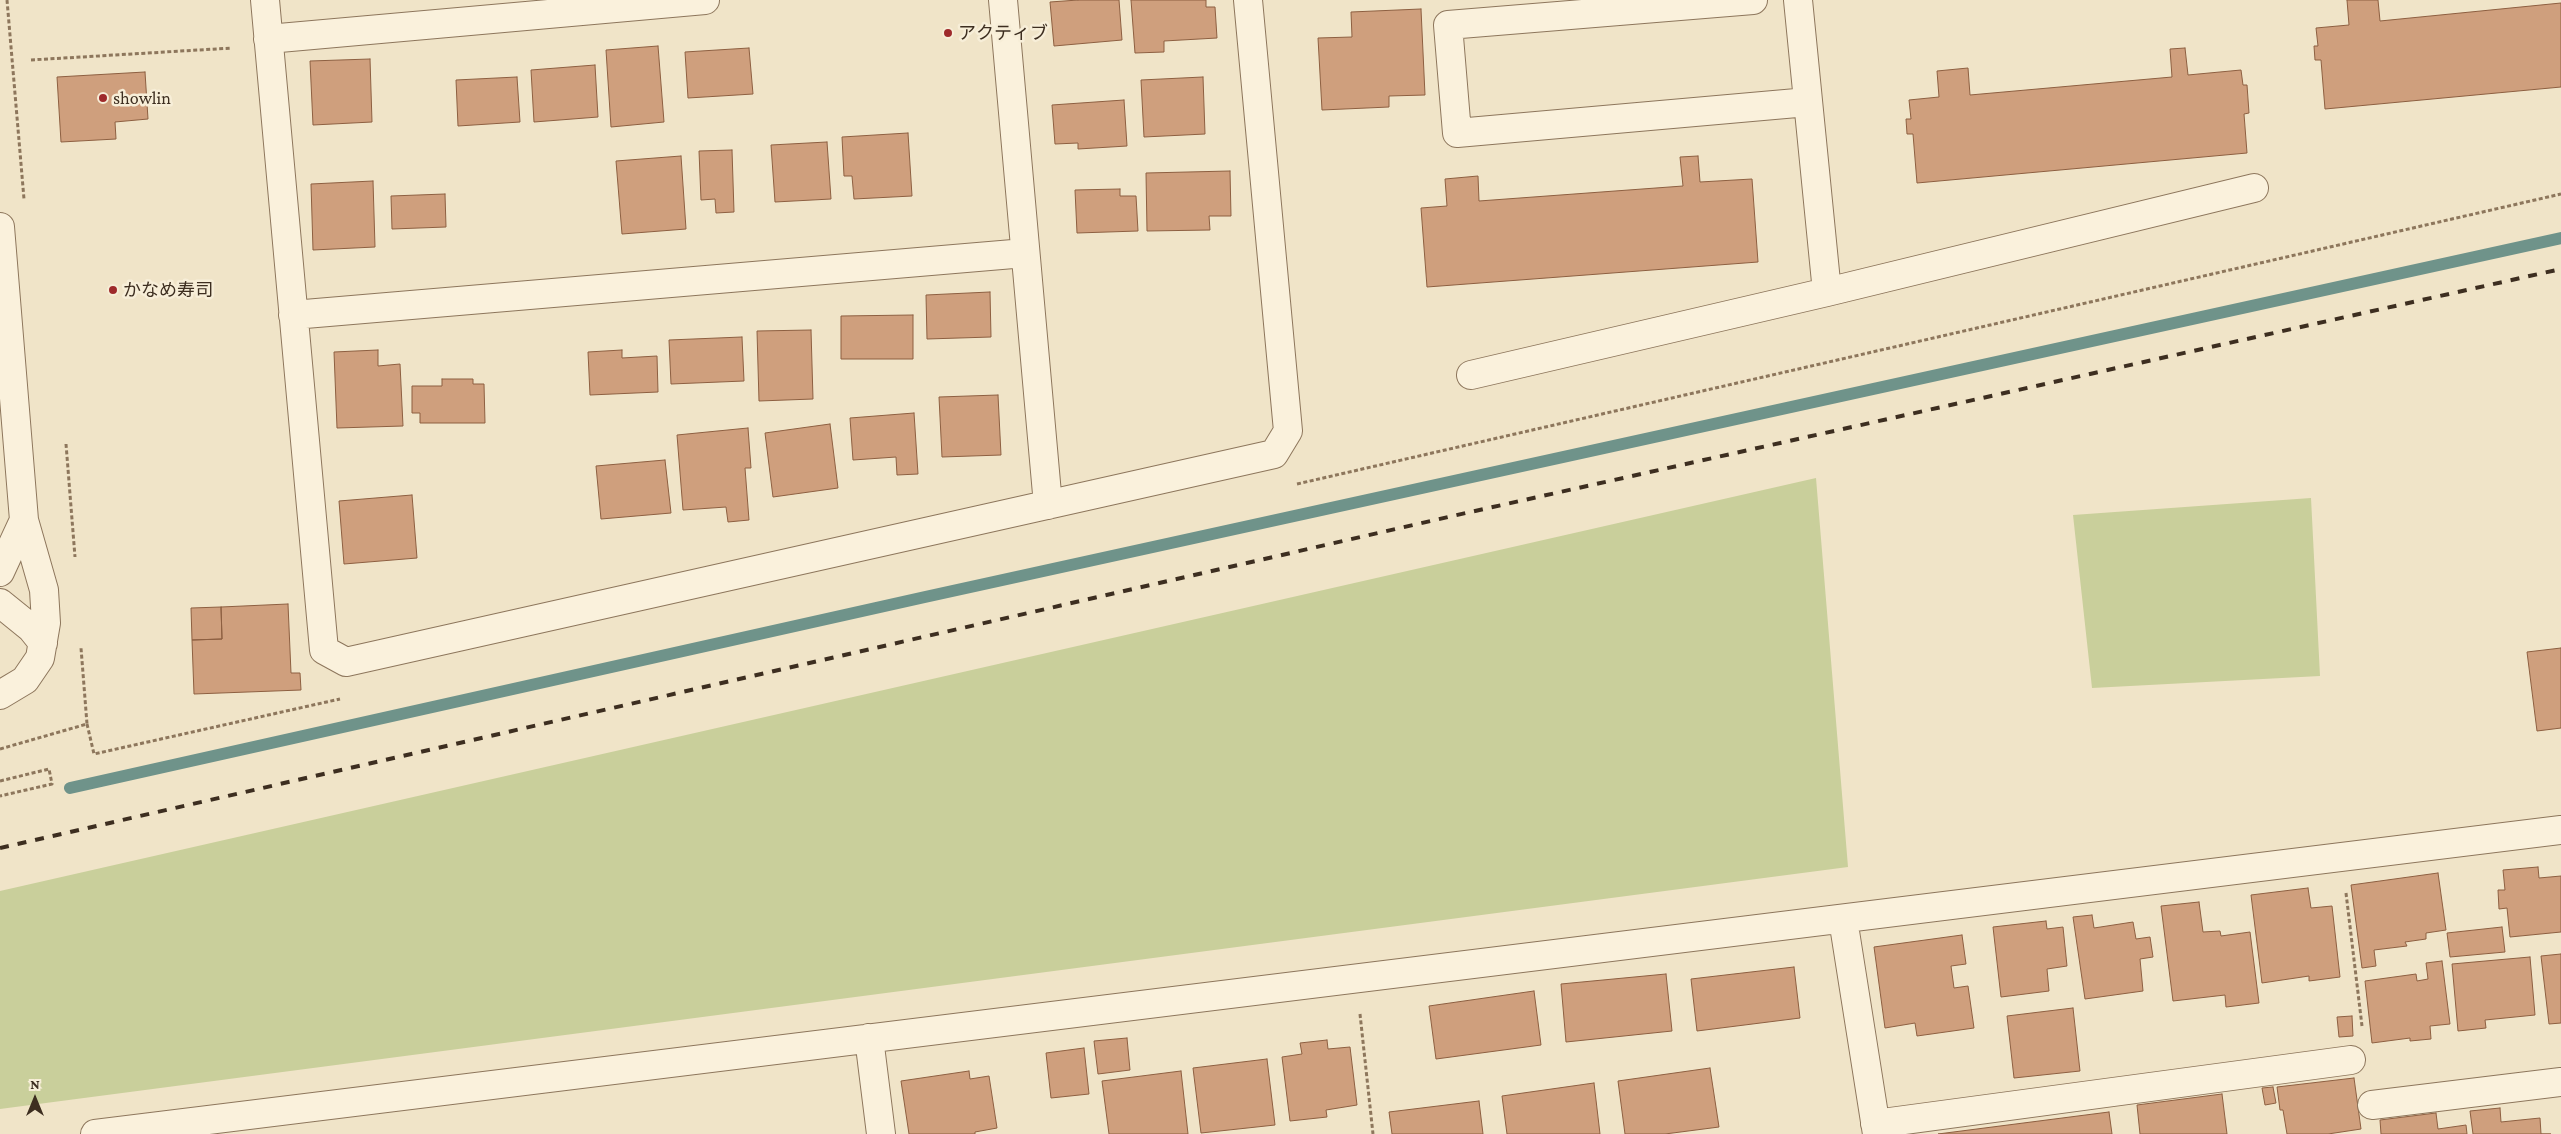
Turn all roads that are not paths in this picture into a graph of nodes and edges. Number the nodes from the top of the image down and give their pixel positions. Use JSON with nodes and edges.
{"nodes":[{"id":1,"x":265,"y":0,"type":"edge"},
{"id":2,"x":705,"y":0,"type":"edge"},
{"id":3,"x":1003,"y":0,"type":"edge"},
{"id":4,"x":1248,"y":0,"type":"edge"},
{"id":5,"x":1752,"y":0,"type":"edge"},
{"id":6,"x":1798,"y":0,"type":"edge"},
{"id":7,"x":269,"y":43,"type":"junction"},
{"id":8,"x":1808,"y":102,"type":"junction"},
{"id":9,"x":2254,"y":188,"type":"dead end"},
{"id":10,"x":0,"y":227,"type":"edge"},
{"id":11,"x":1025,"y":253,"type":"junction"},
{"id":12,"x":1827,"y":292,"type":"junction"},
{"id":13,"x":293,"y":315,"type":"junction"},
{"id":14,"x":1470,"y":375,"type":"dead end"},
{"id":15,"x":1048,"y":505,"type":"junction"},
{"id":16,"x":24,"y":520,"type":"junction"},
{"id":17,"x":0,"y":572,"type":"edge"},
{"id":18,"x":0,"y":603,"type":"edge"},
{"id":19,"x":43,"y":643,"type":"junction"},
{"id":20,"x":0,"y":695,"type":"edge"},
{"id":21,"x":2561,"y":830,"type":"edge"},
{"id":22,"x":1843,"y":919,"type":"junction"},
{"id":23,"x":869,"y":1038,"type":"junction"},
{"id":24,"x":2351,"y":1060,"type":"dead end"},
{"id":25,"x":2561,"y":1082,"type":"edge"},
{"id":26,"x":2372,"y":1104,"type":"dead end"},
{"id":27,"x":1876,"y":1129,"type":"edge"},
{"id":28,"x":95,"y":1134,"type":"edge"},
{"id":29,"x":881,"y":1134,"type":"edge"}],
"edges":[{"from":1,"to":7,"type":"street"},
{"from":2,"to":7,"type":"street"},
{"from":3,"to":11,"type":"street"},
{"from":4,"to":15,"type":"street"},
{"from":5,"to":8,"type":"street"},
{"from":6,"to":8,"type":"street"},
{"from":7,"to":13,"type":"street"},
{"from":8,"to":12,"type":"street"},
{"from":9,"to":12,"type":"street"},
{"from":10,"to":16,"type":"street"},
{"from":11,"to":13,"type":"street"},
{"from":11,"to":15,"type":"street"},
{"from":12,"to":14,"type":"street"},
{"from":13,"to":15,"type":"street"},
{"from":16,"to":17,"type":"street"},
{"from":16,"to":19,"type":"street"},
{"from":18,"to":19,"type":"street"},
{"from":19,"to":20,"type":"street"},
{"from":21,"to":22,"type":"street"},
{"from":22,"to":23,"type":"street"},
{"from":22,"to":27,"type":"street"},
{"from":23,"to":28,"type":"street"},
{"from":23,"to":29,"type":"street"},
{"from":24,"to":27,"type":"street"},
{"from":25,"to":26,"type":"street"}]}
